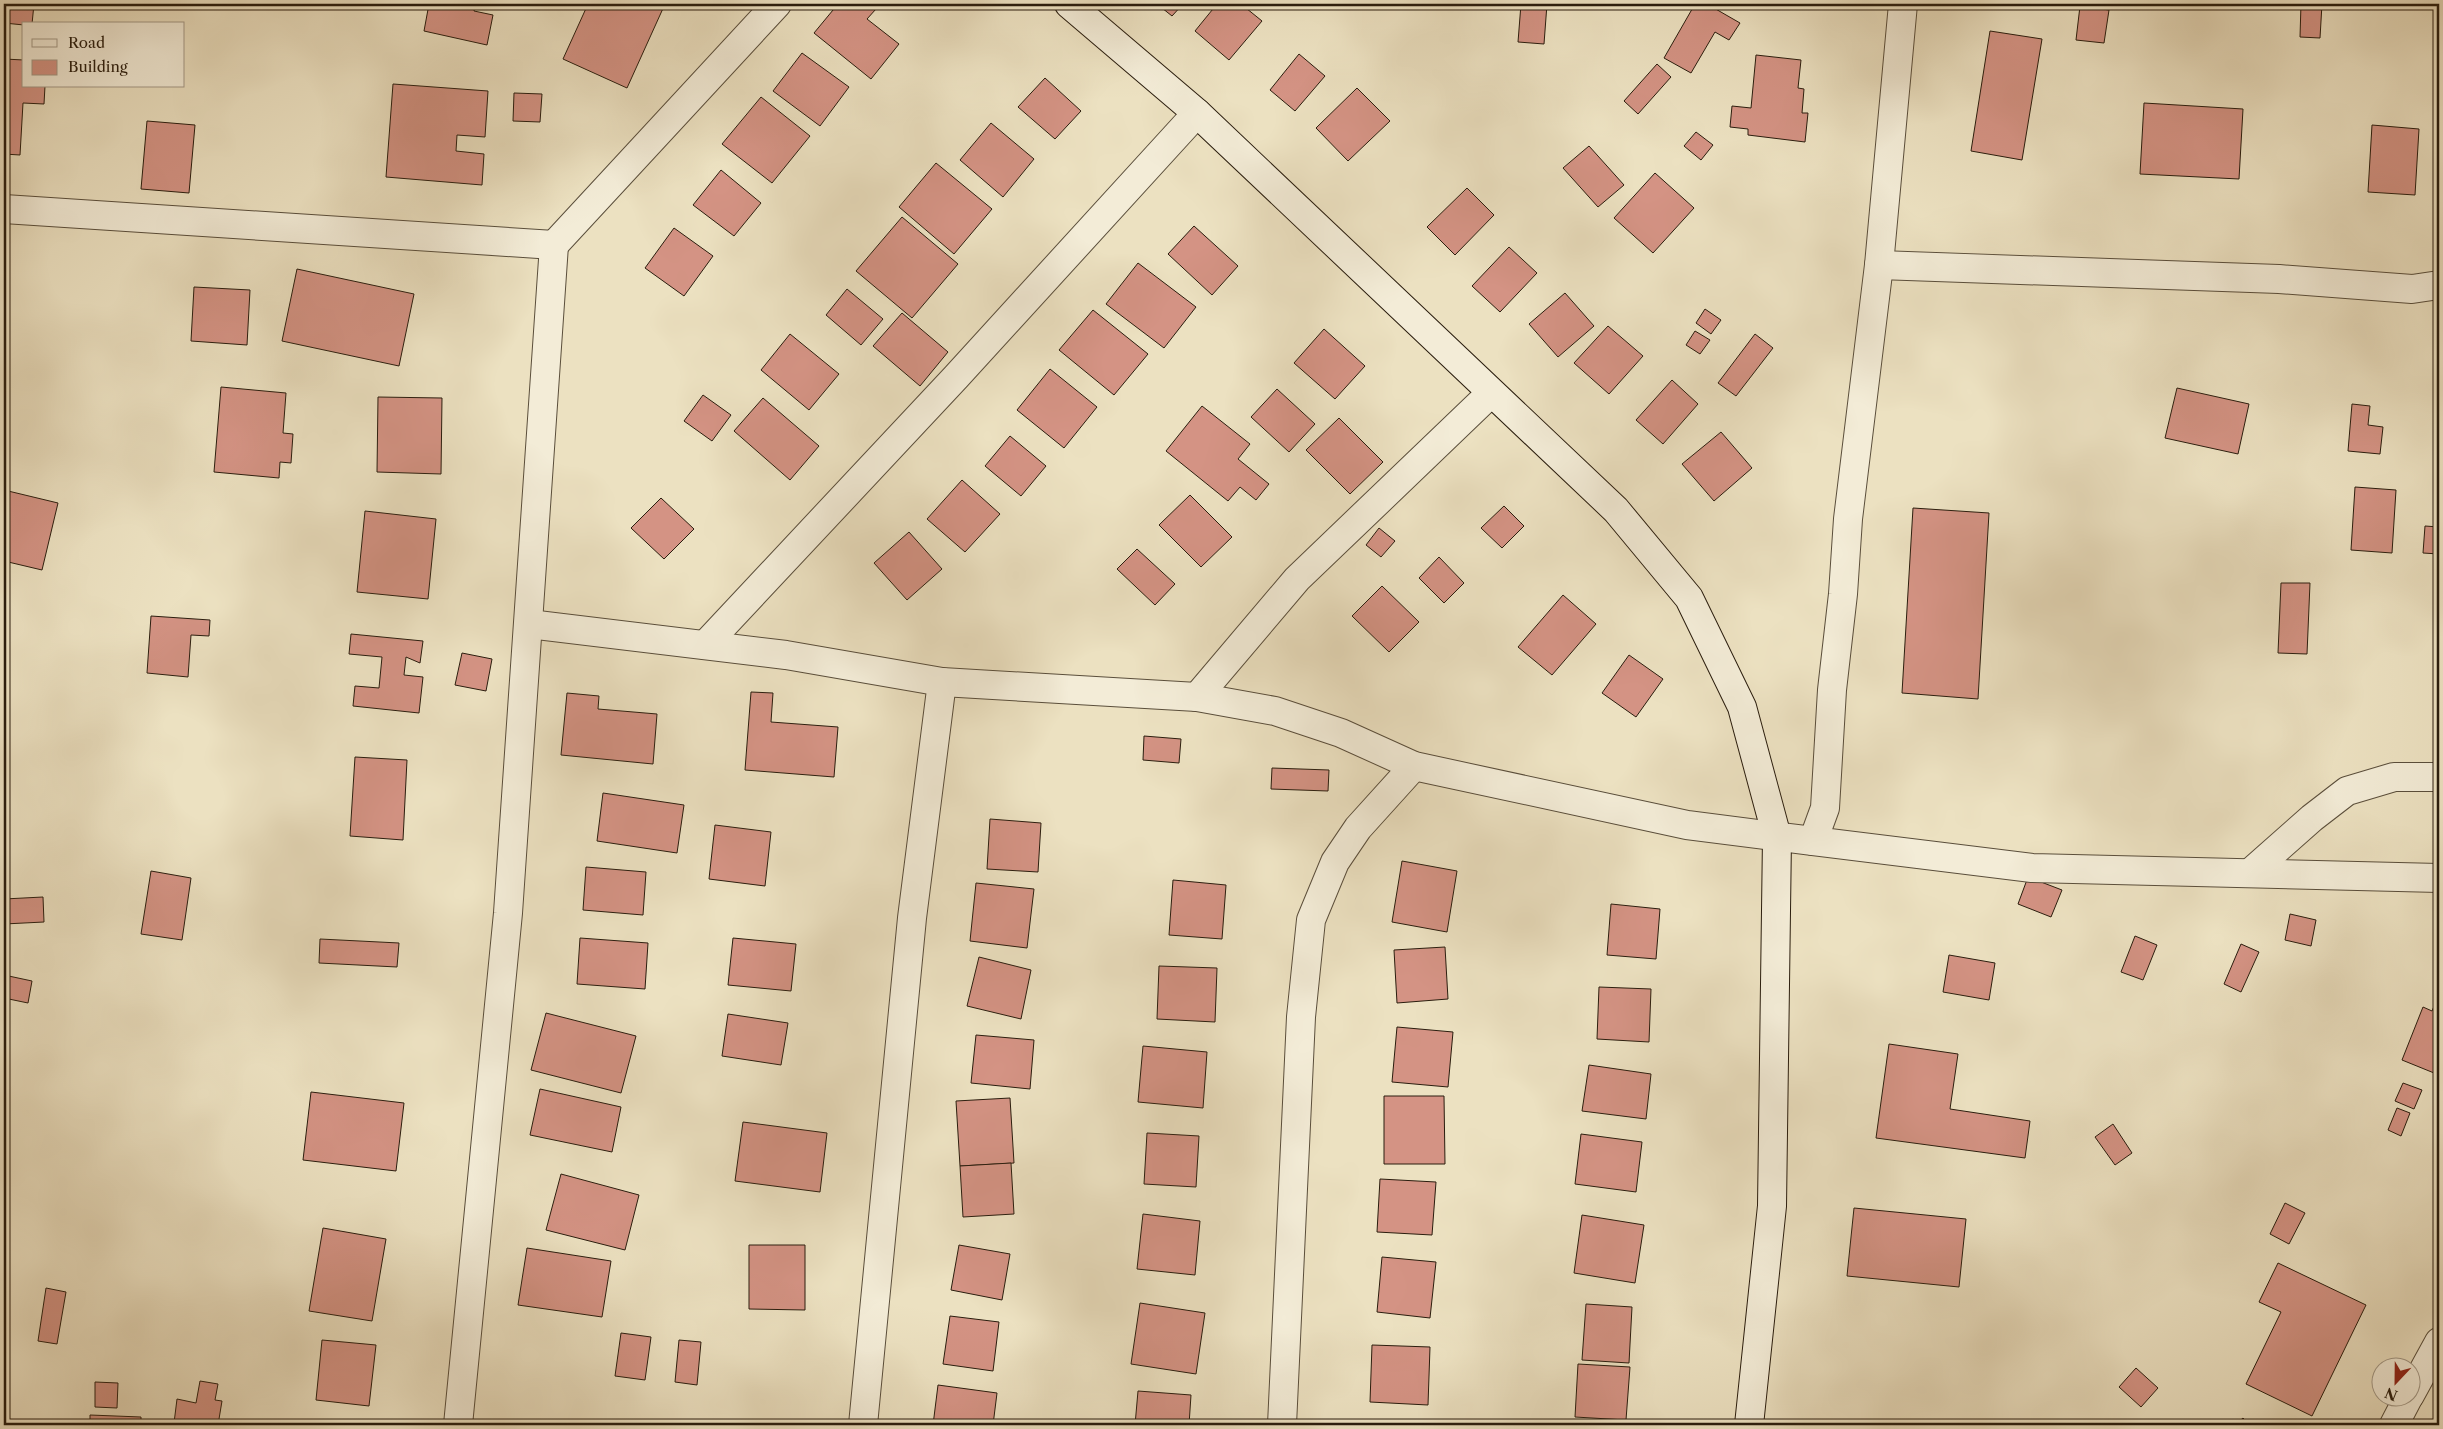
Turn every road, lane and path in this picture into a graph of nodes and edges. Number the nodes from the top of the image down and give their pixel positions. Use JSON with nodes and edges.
{"nodes":[{"id":1,"x":777,"y":4,"type":"edge"},
{"id":2,"x":1070,"y":4,"type":"edge"},
{"id":3,"x":1903,"y":4,"type":"edge"},
{"id":4,"x":1197,"y":113,"type":"junction"},
{"id":5,"x":4,"y":209,"type":"edge"},
{"id":6,"x":554,"y":245,"type":"junction"},
{"id":7,"x":1879,"y":264,"type":"junction"},
{"id":8,"x":2439,"y":285,"type":"edge"},
{"id":9,"x":1491,"y":393,"type":"junction"},
{"id":10,"x":529,"y":624,"type":"junction"},
{"id":11,"x":705,"y":645,"type":"junction"},
{"id":12,"x":942,"y":682,"type":"junction"},
{"id":13,"x":1197,"y":697,"type":"junction"},
{"id":14,"x":1414,"y":766,"type":"junction"},
{"id":15,"x":2439,"y":777,"type":"edge"},
{"id":16,"x":1777,"y":837,"type":"junction"},
{"id":17,"x":1813,"y":841,"type":"junction"},
{"id":18,"x":2251,"y":872,"type":"junction"},
{"id":19,"x":2439,"y":878,"type":"edge"},
{"id":20,"x":2439,"y":1342,"type":"edge"},
{"id":21,"x":2420,"y":1377,"type":"edge"},
{"id":22,"x":2404,"y":1406,"type":"edge"},
{"id":23,"x":458,"y":1425,"type":"edge"},
{"id":24,"x":863,"y":1425,"type":"edge"},
{"id":25,"x":1282,"y":1425,"type":"edge"},
{"id":26,"x":1749,"y":1425,"type":"edge"},
{"id":27,"x":2394,"y":1425,"type":"edge"}],
"edges":[{"from":1,"to":6,"type":"street"},
{"from":2,"to":4,"type":"street"},
{"from":3,"to":7,"type":"street"},
{"from":4,"to":9,"type":"street"},
{"from":4,"to":11,"type":"street"},
{"from":5,"to":6,"type":"street"},
{"from":6,"to":10,"type":"street"},
{"from":7,"to":8,"type":"street"},
{"from":7,"to":17,"type":"street"},
{"from":9,"to":13,"type":"street"},
{"from":9,"to":16,"type":"street"},
{"from":10,"to":11,"type":"street"},
{"from":10,"to":23,"type":"street"},
{"from":11,"to":12,"type":"street"},
{"from":12,"to":13,"type":"street"},
{"from":12,"to":24,"type":"street"},
{"from":13,"to":14,"type":"street"},
{"from":14,"to":16,"type":"street"},
{"from":14,"to":25,"type":"street"},
{"from":15,"to":18,"type":"street"},
{"from":16,"to":17,"type":"street"},
{"from":16,"to":26,"type":"street"},
{"from":17,"to":18,"type":"street"},
{"from":18,"to":19,"type":"street"},
{"from":20,"to":21,"type":"street"},
{"from":22,"to":27,"type":"street"}]}
